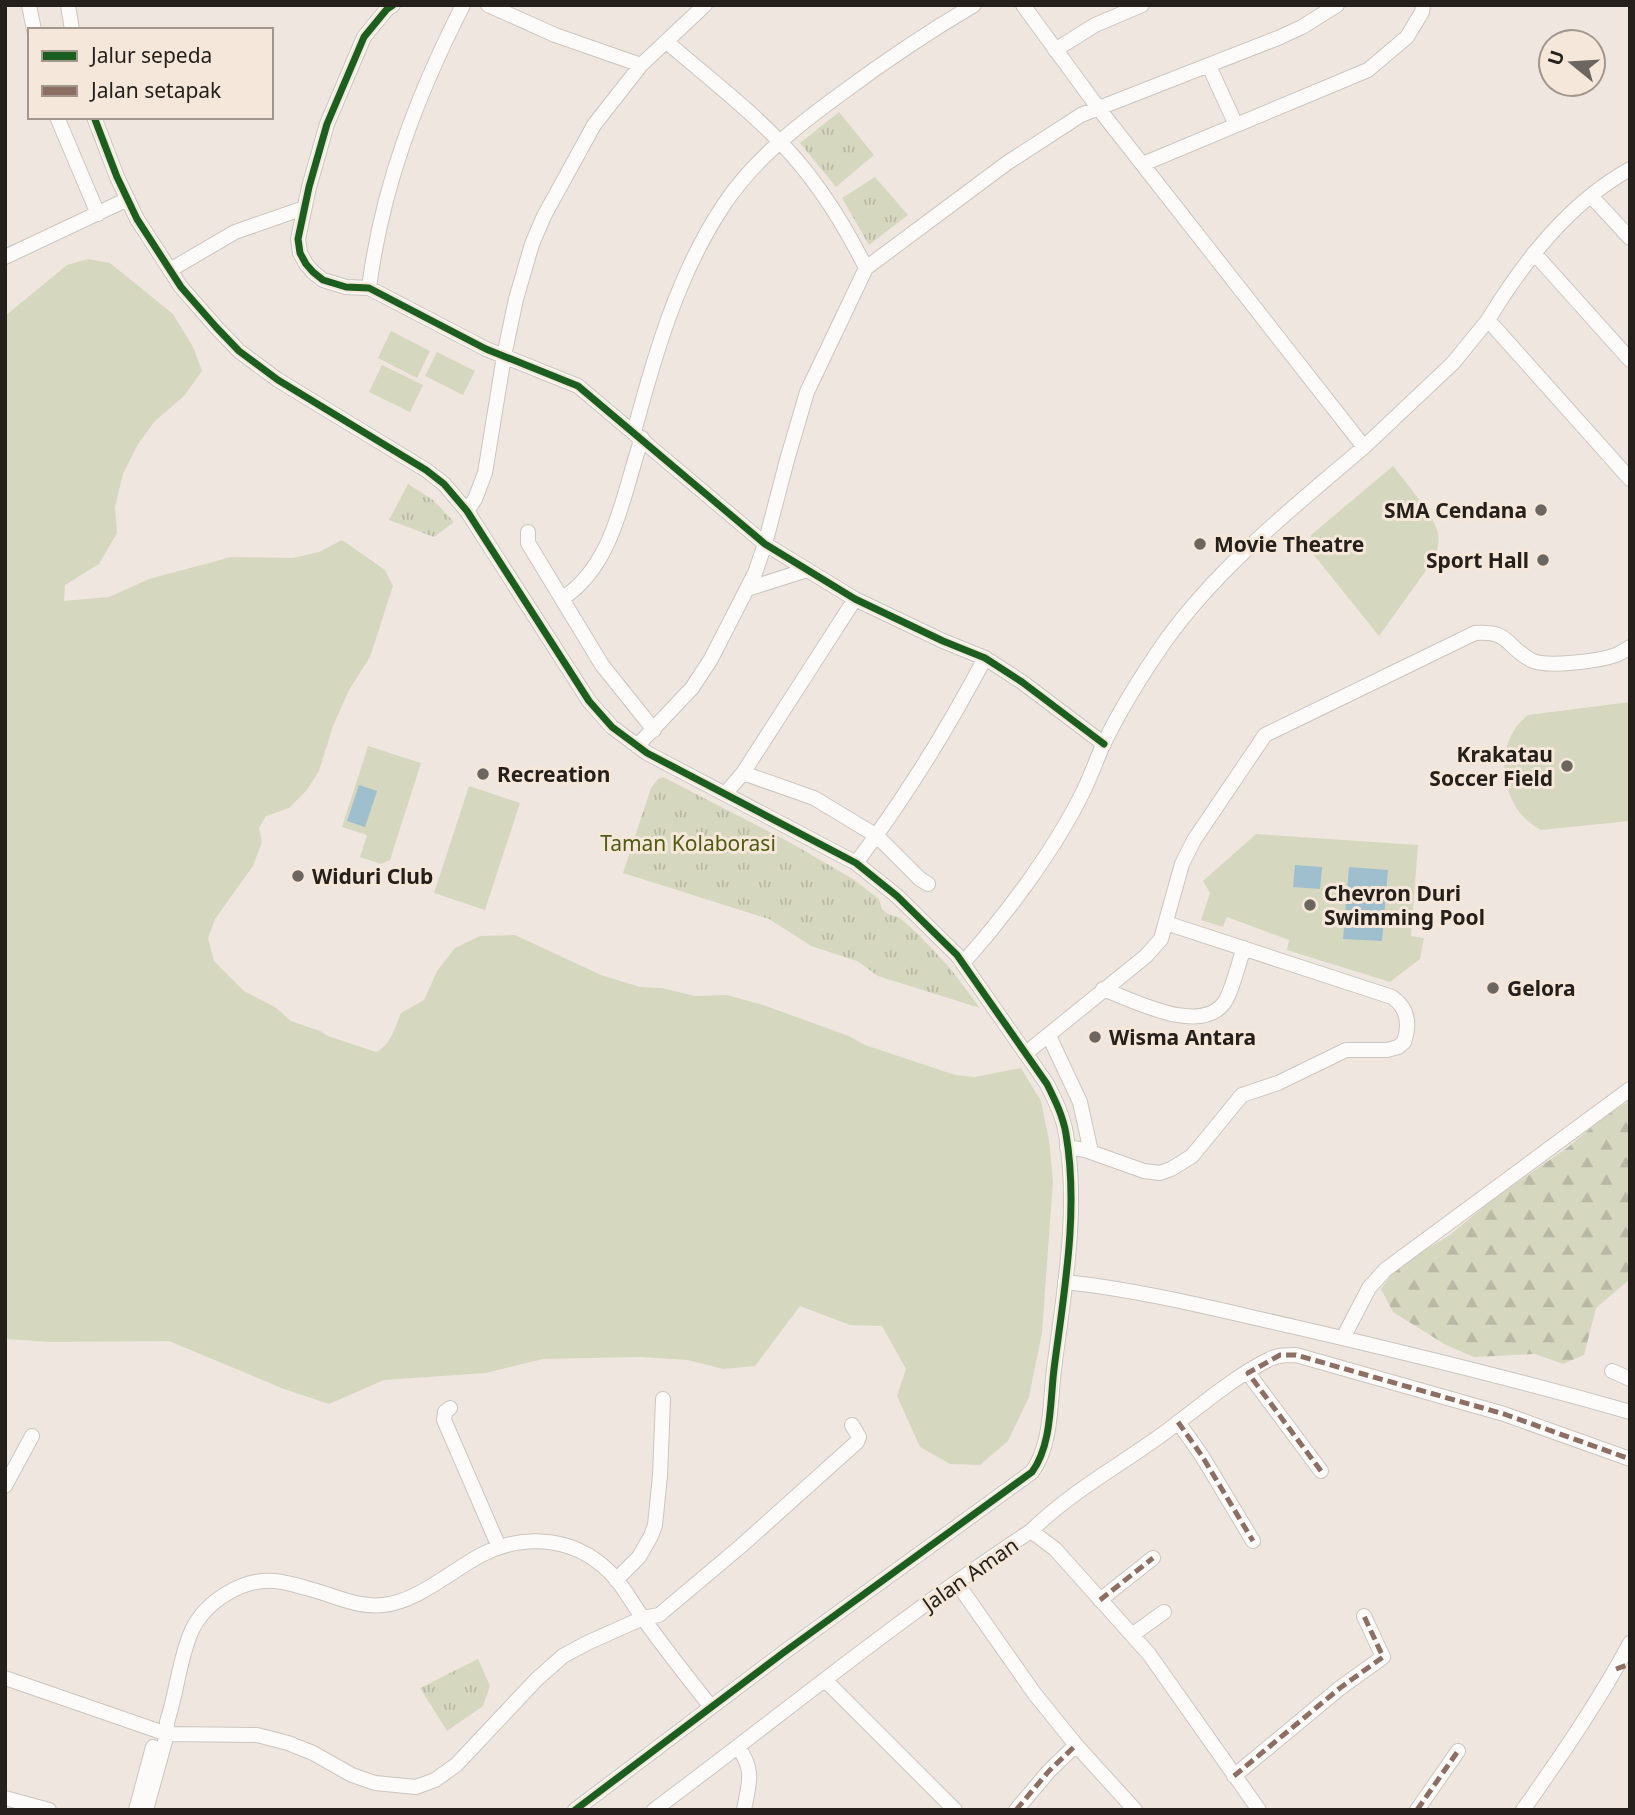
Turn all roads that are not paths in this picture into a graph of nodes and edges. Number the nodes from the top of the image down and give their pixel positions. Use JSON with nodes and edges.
{"nodes":[{"id":1,"x":29,"y":5,"type":"edge"},
{"id":2,"x":68,"y":5,"type":"edge"},
{"id":3,"x":393,"y":5,"type":"edge"},
{"id":4,"x":463,"y":5,"type":"edge"},
{"id":5,"x":488,"y":5,"type":"edge"},
{"id":6,"x":705,"y":5,"type":"edge"},
{"id":7,"x":974,"y":5,"type":"edge"},
{"id":8,"x":1023,"y":5,"type":"edge"},
{"id":9,"x":1142,"y":5,"type":"edge"},
{"id":10,"x":1337,"y":5,"type":"edge"},
{"id":11,"x":1423,"y":5,"type":"edge"},
{"id":12,"x":34,"y":28,"type":"edge"},
{"id":13,"x":72,"y":28,"type":"edge"},
{"id":14,"x":667,"y":43,"type":"junction"},
{"id":15,"x":1055,"y":50,"type":"junction"},
{"id":16,"x":641,"y":65,"type":"junction"},
{"id":17,"x":1209,"y":66,"type":"junction"},
{"id":18,"x":1099,"y":109,"type":"junction"},
{"id":19,"x":58,"y":119,"type":"edge"},
{"id":20,"x":95,"y":119,"type":"edge"},
{"id":21,"x":1236,"y":125,"type":"junction"},
{"id":22,"x":780,"y":142,"type":"junction"},
{"id":23,"x":1143,"y":164,"type":"junction"},
{"id":24,"x":1630,"y":169,"type":"edge"},
{"id":25,"x":1591,"y":196,"type":"junction"},
{"id":26,"x":128,"y":199,"type":"junction"},
{"id":27,"x":304,"y":208,"type":"junction"},
{"id":28,"x":98,"y":214,"type":"junction"},
{"id":29,"x":275,"y":219,"type":"junction"},
{"id":30,"x":298,"y":239,"type":"junction"},
{"id":31,"x":1630,"y":239,"type":"edge"},
{"id":32,"x":1534,"y":253,"type":"junction"},
{"id":33,"x":5,"y":257,"type":"edge"},
{"id":34,"x":866,"y":268,"type":"junction"},
{"id":35,"x":170,"y":270,"type":"junction"},
{"id":36,"x":369,"y":288,"type":"junction"},
{"id":37,"x":1488,"y":320,"type":"junction"},
{"id":38,"x":504,"y":356,"type":"junction"},
{"id":39,"x":1630,"y":360,"type":"edge"},
{"id":40,"x":638,"y":435,"type":"junction"},
{"id":41,"x":1364,"y":447,"type":"junction"},
{"id":42,"x":1630,"y":479,"type":"edge"},
{"id":43,"x":467,"y":511,"type":"junction"},
{"id":44,"x":528,"y":532,"type":"dead end"},
{"id":45,"x":765,"y":544,"type":"junction"},
{"id":46,"x":807,"y":570,"type":"junction"},
{"id":47,"x":747,"y":589,"type":"junction"},
{"id":48,"x":563,"y":598,"type":"junction"},
{"id":49,"x":855,"y":599,"type":"junction"},
{"id":50,"x":1630,"y":647,"type":"edge"},
{"id":51,"x":985,"y":658,"type":"junction"},
{"id":52,"x":654,"y":730,"type":"junction"},
{"id":53,"x":1104,"y":744,"type":"junction"},
{"id":54,"x":637,"y":746,"type":"junction"},
{"id":55,"x":743,"y":773,"type":"junction"},
{"id":56,"x":725,"y":794,"type":"junction"},
{"id":57,"x":877,"y":836,"type":"junction"},
{"id":58,"x":856,"y":863,"type":"junction"},
{"id":59,"x":928,"y":884,"type":"dead end"},
{"id":60,"x":1166,"y":923,"type":"junction"},
{"id":61,"x":1244,"y":948,"type":"junction"},
{"id":62,"x":963,"y":963,"type":"junction"},
{"id":63,"x":1103,"y":989,"type":"junction"},
{"id":64,"x":1049,"y":1036,"type":"junction"},
{"id":65,"x":1026,"y":1053,"type":"junction"},
{"id":66,"x":1630,"y":1089,"type":"edge"},
{"id":67,"x":1067,"y":1147,"type":"junction"},
{"id":68,"x":1091,"y":1152,"type":"junction"},
{"id":69,"x":1065,"y":1282,"type":"junction"},
{"id":70,"x":1343,"y":1338,"type":"junction"},
{"id":71,"x":1612,"y":1371,"type":"dead end"},
{"id":72,"x":1248,"y":1373,"type":"junction"},
{"id":73,"x":1630,"y":1378,"type":"edge"},
{"id":74,"x":663,"y":1399,"type":"dead end"},
{"id":75,"x":450,"y":1408,"type":"dead end"},
{"id":76,"x":1630,"y":1412,"type":"edge"},
{"id":77,"x":1178,"y":1422,"type":"junction"},
{"id":78,"x":852,"y":1425,"type":"dead end"},
{"id":79,"x":32,"y":1436,"type":"dead end"},
{"id":80,"x":1630,"y":1459,"type":"edge"},
{"id":81,"x":1321,"y":1471,"type":"dead end"},
{"id":82,"x":5,"y":1486,"type":"edge"},
{"id":83,"x":1031,"y":1531,"type":"junction"},
{"id":84,"x":1253,"y":1541,"type":"dead end"},
{"id":85,"x":499,"y":1547,"type":"junction"},
{"id":86,"x":1153,"y":1558,"type":"dead end"},
{"id":87,"x":617,"y":1580,"type":"junction"},
{"id":88,"x":957,"y":1583,"type":"junction"},
{"id":89,"x":1100,"y":1600,"type":"junction"},
{"id":90,"x":1164,"y":1612,"type":"dead end"},
{"id":91,"x":1364,"y":1616,"type":"dead end"},
{"id":92,"x":643,"y":1618,"type":"junction"},
{"id":93,"x":1132,"y":1635,"type":"junction"},
{"id":94,"x":1630,"y":1643,"type":"edge"},
{"id":95,"x":1623,"y":1667,"type":"edge"},
{"id":96,"x":5,"y":1678,"type":"edge"},
{"id":97,"x":825,"y":1680,"type":"junction"},
{"id":98,"x":711,"y":1707,"type":"junction"},
{"id":99,"x":164,"y":1729,"type":"junction"},
{"id":100,"x":1076,"y":1745,"type":"junction"},
{"id":101,"x":738,"y":1747,"type":"junction"},
{"id":102,"x":1458,"y":1751,"type":"dead end"},
{"id":103,"x":1234,"y":1776,"type":"junction"},
{"id":104,"x":5,"y":1798,"type":"edge"},
{"id":105,"x":748,"y":1809,"type":"edge"},
{"id":106,"x":49,"y":1810,"type":"edge"},
{"id":107,"x":136,"y":1810,"type":"edge"},
{"id":108,"x":146,"y":1810,"type":"edge"},
{"id":109,"x":575,"y":1810,"type":"edge"},
{"id":110,"x":654,"y":1810,"type":"edge"},
{"id":111,"x":955,"y":1810,"type":"edge"},
{"id":112,"x":1016,"y":1810,"type":"edge"},
{"id":113,"x":1135,"y":1810,"type":"edge"},
{"id":114,"x":1259,"y":1810,"type":"edge"},
{"id":115,"x":1417,"y":1810,"type":"edge"},
{"id":116,"x":1523,"y":1810,"type":"edge"}],
"edges":[{"from":1,"to":12,"type":"street"},
{"from":2,"to":13,"type":"street"},
{"from":3,"to":27,"type":"street"},
{"from":4,"to":36,"type":"street"},
{"from":5,"to":16,"type":"street"},
{"from":6,"to":14,"type":"street"},
{"from":7,"to":22,"type":"street"},
{"from":8,"to":15,"type":"street"},
{"from":9,"to":15,"type":"street"},
{"from":10,"to":17,"type":"street"},
{"from":11,"to":21,"type":"street"},
{"from":14,"to":16,"type":"street"},
{"from":14,"to":22,"type":"street"},
{"from":15,"to":18,"type":"street"},
{"from":16,"to":38,"type":"street"},
{"from":17,"to":18,"type":"street"},
{"from":17,"to":21,"type":"street"},
{"from":18,"to":23,"type":"street"},
{"from":18,"to":34,"type":"street"},
{"from":19,"to":28,"type":"street"},
{"from":20,"to":26,"type":"street"},
{"from":21,"to":23,"type":"street"},
{"from":22,"to":34,"type":"street"},
{"from":22,"to":40,"type":"street"},
{"from":23,"to":41,"type":"street"},
{"from":24,"to":25,"type":"street"},
{"from":25,"to":31,"type":"street"},
{"from":25,"to":32,"type":"street"},
{"from":26,"to":28,"type":"street"},
{"from":26,"to":35,"type":"street"},
{"from":27,"to":29,"type":"street"},
{"from":27,"to":30,"type":"street"},
{"from":28,"to":33,"type":"street"},
{"from":29,"to":30,"type":"street"},
{"from":29,"to":35,"type":"street"},
{"from":30,"to":36,"type":"street"},
{"from":32,"to":37,"type":"street"},
{"from":32,"to":39,"type":"street"},
{"from":34,"to":45,"type":"street"},
{"from":35,"to":43,"type":"street"},
{"from":36,"to":38,"type":"street"},
{"from":37,"to":41,"type":"street"},
{"from":37,"to":42,"type":"street"},
{"from":38,"to":40,"type":"street"},
{"from":38,"to":43,"type":"street"},
{"from":40,"to":45,"type":"street"},
{"from":40,"to":48,"type":"street"},
{"from":41,"to":53,"type":"street"},
{"from":43,"to":54,"type":"street"},
{"from":44,"to":48,"type":"street"},
{"from":45,"to":46,"type":"street"},
{"from":45,"to":47,"type":"street"},
{"from":46,"to":47,"type":"street"},
{"from":46,"to":49,"type":"street"},
{"from":47,"to":52,"type":"street"},
{"from":48,"to":52,"type":"street"},
{"from":49,"to":51,"type":"street"},
{"from":49,"to":55,"type":"street"},
{"from":50,"to":60,"type":"street"},
{"from":51,"to":53,"type":"street"},
{"from":51,"to":57,"type":"street"},
{"from":52,"to":54,"type":"street"},
{"from":53,"to":62,"type":"street"},
{"from":54,"to":56,"type":"street"},
{"from":55,"to":56,"type":"street"},
{"from":55,"to":57,"type":"street"},
{"from":56,"to":58,"type":"street"},
{"from":57,"to":58,"type":"street"},
{"from":57,"to":59,"type":"street"},
{"from":58,"to":62,"type":"street"},
{"from":60,"to":61,"type":"street"},
{"from":60,"to":63,"type":"street"},
{"from":61,"to":63,"type":"street"},
{"from":61,"to":68,"type":"street"},
{"from":62,"to":65,"type":"street"},
{"from":63,"to":64,"type":"street"},
{"from":64,"to":65,"type":"street"},
{"from":64,"to":68,"type":"street"},
{"from":65,"to":67,"type":"street"},
{"from":66,"to":70,"type":"street"},
{"from":67,"to":68,"type":"street"},
{"from":67,"to":69,"type":"street"},
{"from":69,"to":70,"type":"street"},
{"from":69,"to":98,"type":"street"},
{"from":70,"to":76,"type":"street"},
{"from":71,"to":73,"type":"street"},
{"from":72,"to":77,"type":"street"},
{"from":72,"to":80,"type":"street"},
{"from":72,"to":81,"type":"street"},
{"from":74,"to":87,"type":"street"},
{"from":75,"to":85,"type":"street"},
{"from":77,"to":83,"type":"street"},
{"from":77,"to":84,"type":"street"},
{"from":78,"to":92,"type":"street"},
{"from":79,"to":82,"type":"street"},
{"from":83,"to":88,"type":"street","name":"Jalan Aman"},
{"from":83,"to":89,"type":"street","name":"Jalan Aman"},
{"from":85,"to":87,"type":"street"},
{"from":85,"to":99,"type":"street"},
{"from":86,"to":89,"type":"street"},
{"from":87,"to":92,"type":"street"},
{"from":88,"to":97,"type":"street","name":"Jalan Aman"},
{"from":88,"to":100,"type":"street"},
{"from":89,"to":93,"type":"street","name":"Jalan Aman"},
{"from":90,"to":93,"type":"street"},
{"from":91,"to":103,"type":"street"},
{"from":92,"to":98,"type":"street"},
{"from":92,"to":99,"type":"street"},
{"from":93,"to":103,"type":"street","name":"Jalan Aman"},
{"from":94,"to":95,"type":"street"},
{"from":95,"to":116,"type":"street"},
{"from":96,"to":99,"type":"street"},
{"from":97,"to":101,"type":"street","name":"Jalan Aman"},
{"from":97,"to":111,"type":"street"},
{"from":98,"to":109,"type":"street"},
{"from":99,"to":107,"type":"street"},
{"from":99,"to":108,"type":"street"},
{"from":100,"to":112,"type":"street"},
{"from":100,"to":113,"type":"street"},
{"from":101,"to":105,"type":"street"},
{"from":101,"to":110,"type":"street","name":"Jalan Aman"},
{"from":102,"to":115,"type":"street"},
{"from":103,"to":114,"type":"street","name":"Jalan Aman"},
{"from":104,"to":106,"type":"street"}]}
